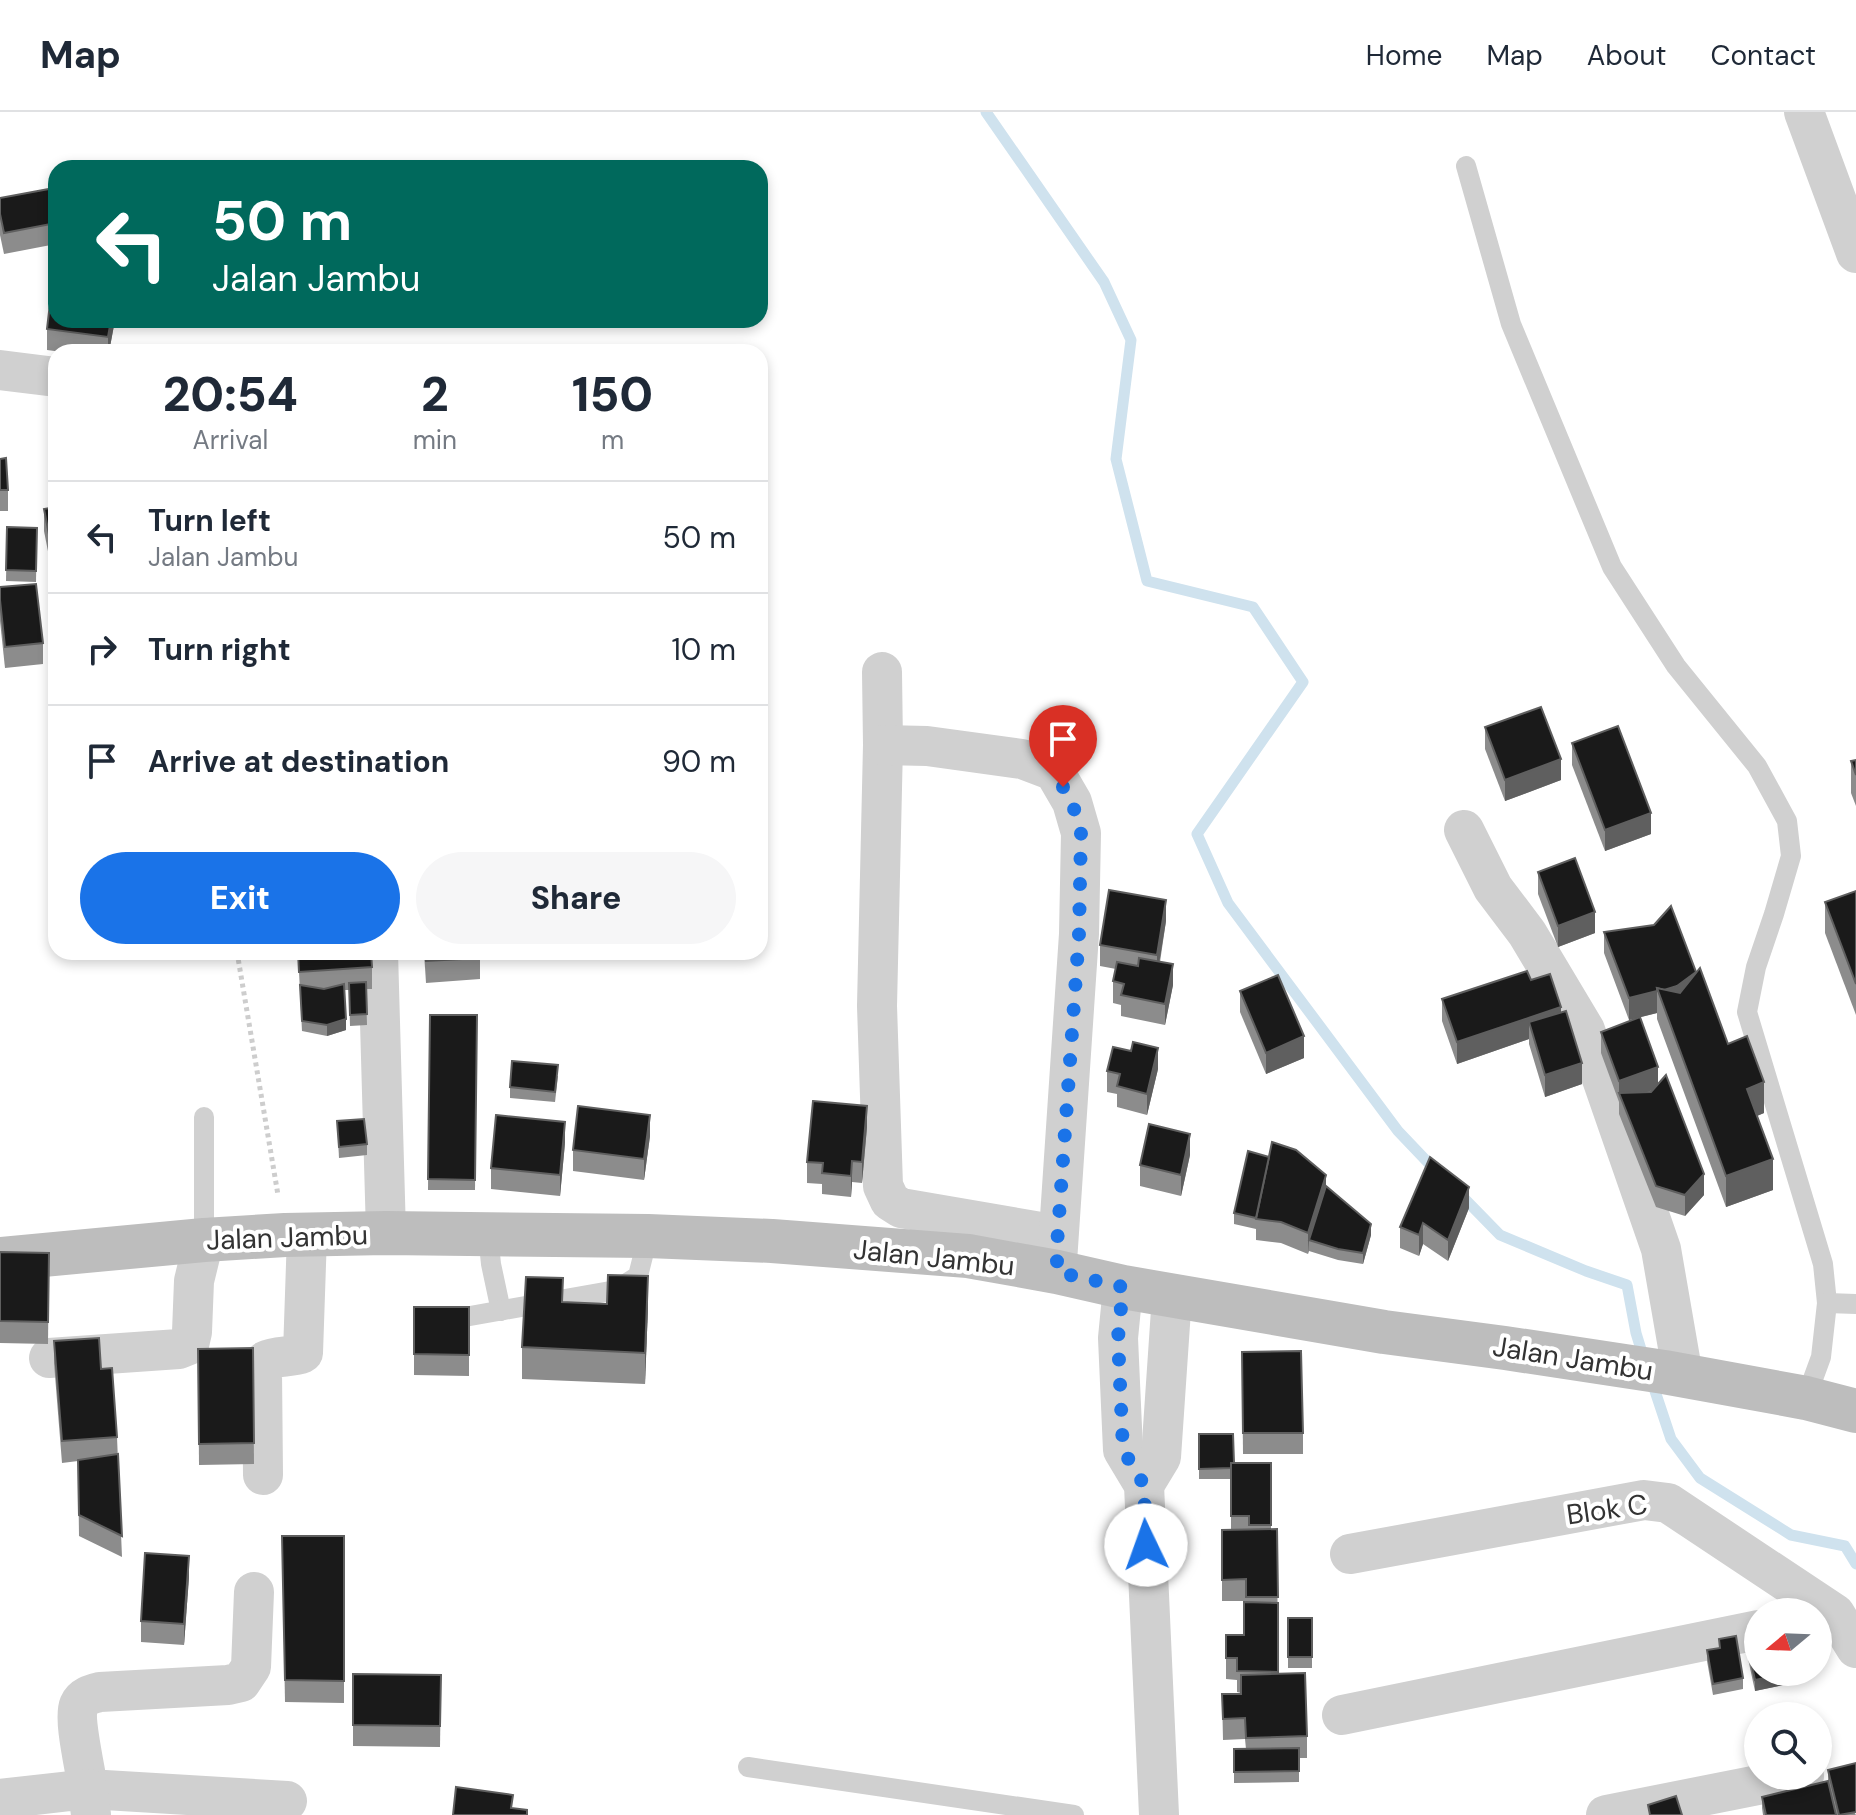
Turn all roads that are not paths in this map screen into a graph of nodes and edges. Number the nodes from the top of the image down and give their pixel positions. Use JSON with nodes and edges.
{"nodes":[{"id":1,"x":1804,"y":112,"type":"edge"},
{"id":2,"x":1466,"y":166,"type":"dead end"},
{"id":3,"x":1856,"y":253,"type":"edge"},
{"id":4,"x":0,"y":370,"type":"edge"},
{"id":5,"x":48,"y":376,"type":"edge"},
{"id":6,"x":882,"y":672,"type":"dead end"},
{"id":7,"x":883,"y":745,"type":"junction"},
{"id":8,"x":1464,"y":830,"type":"dead end"},
{"id":9,"x":378,"y":960,"type":"edge"},
{"id":10,"x":204,"y":1117,"type":"dead end"},
{"id":11,"x":386,"y":1233,"type":"junction"},
{"id":12,"x":296,"y":1235,"type":"junction"},
{"id":13,"x":488,"y":1235,"type":"junction"},
{"id":14,"x":648,"y":1236,"type":"junction"},
{"id":15,"x":204,"y":1240,"type":"junction"},
{"id":16,"x":1058,"y":1254,"type":"junction"},
{"id":17,"x":0,"y":1259,"type":"edge"},
{"id":18,"x":1123,"y":1287,"type":"junction"},
{"id":19,"x":1172,"y":1295,"type":"junction"},
{"id":20,"x":1827,"y":1303,"type":"junction"},
{"id":21,"x":1856,"y":1304,"type":"edge"},
{"id":22,"x":501,"y":1311,"type":"junction"},
{"id":23,"x":416,"y":1325,"type":"edge"},
{"id":24,"x":49,"y":1358,"type":"dead end"},
{"id":25,"x":1659,"y":1372,"type":"junction"},
{"id":26,"x":1806,"y":1398,"type":"junction"},
{"id":27,"x":1856,"y":1411,"type":"edge"},
{"id":28,"x":263,"y":1475,"type":"dead end"},
{"id":29,"x":1144,"y":1485,"type":"junction"},
{"id":30,"x":1350,"y":1554,"type":"dead end"},
{"id":31,"x":254,"y":1592,"type":"dead end"},
{"id":32,"x":1801,"y":1598,"type":"edge"},
{"id":33,"x":1832,"y":1622,"type":"edge"},
{"id":34,"x":1744,"y":1633,"type":"edge"},
{"id":35,"x":1856,"y":1648,"type":"edge"},
{"id":36,"x":1342,"y":1715,"type":"dead end"},
{"id":37,"x":748,"y":1767,"type":"dead end"},
{"id":38,"x":1744,"y":1788,"type":"edge"},
{"id":39,"x":0,"y":1799,"type":"edge"},
{"id":40,"x":287,"y":1801,"type":"dead end"},
{"id":41,"x":90,"y":1802,"type":"edge"},
{"id":42,"x":1074,"y":1815,"type":"edge"},
{"id":43,"x":1159,"y":1815,"type":"edge"},
{"id":44,"x":1606,"y":1815,"type":"edge"}],
"edges":[{"from":1,"to":3,"type":"street"},
{"from":2,"to":20,"type":"lane"},
{"from":4,"to":5,"type":"street"},
{"from":6,"to":7,"type":"street"},
{"from":7,"to":16,"type":"street"},
{"from":7,"to":16,"type":"street"},
{"from":8,"to":25,"type":"street"},
{"from":9,"to":11,"type":"street"},
{"from":10,"to":15,"type":"lane"},
{"from":11,"to":12,"type":"street","name":"Jalan Jambu"},
{"from":11,"to":13,"type":"street","name":"Jalan Jambu"},
{"from":12,"to":15,"type":"street","name":"Jalan Jambu"},
{"from":12,"to":28,"type":"street"},
{"from":13,"to":14,"type":"street","name":"Jalan Jambu"},
{"from":13,"to":22,"type":"lane"},
{"from":14,"to":16,"type":"street","name":"Jalan Jambu"},
{"from":14,"to":22,"type":"lane"},
{"from":15,"to":17,"type":"street","name":"Jalan Jambu"},
{"from":15,"to":24,"type":"street"},
{"from":16,"to":18,"type":"street","name":"Jalan Jambu"},
{"from":18,"to":19,"type":"street","name":"Jalan Jambu"},
{"from":18,"to":29,"type":"street"},
{"from":19,"to":25,"type":"street","name":"Jalan Jambu"},
{"from":19,"to":29,"type":"street"},
{"from":20,"to":21,"type":"lane"},
{"from":20,"to":26,"type":"lane"},
{"from":22,"to":23,"type":"lane"},
{"from":25,"to":26,"type":"street","name":"Jalan Jambu"},
{"from":26,"to":27,"type":"street","name":"Jalan Jambu"},
{"from":29,"to":43,"type":"street"},
{"from":30,"to":32,"type":"street","name":"Blok C"},
{"from":31,"to":41,"type":"street"},
{"from":33,"to":35,"type":"street","name":"Blok C"},
{"from":34,"to":36,"type":"street"},
{"from":37,"to":42,"type":"lane"},
{"from":38,"to":44,"type":"street"},
{"from":39,"to":41,"type":"street"},
{"from":40,"to":41,"type":"street"}]}
